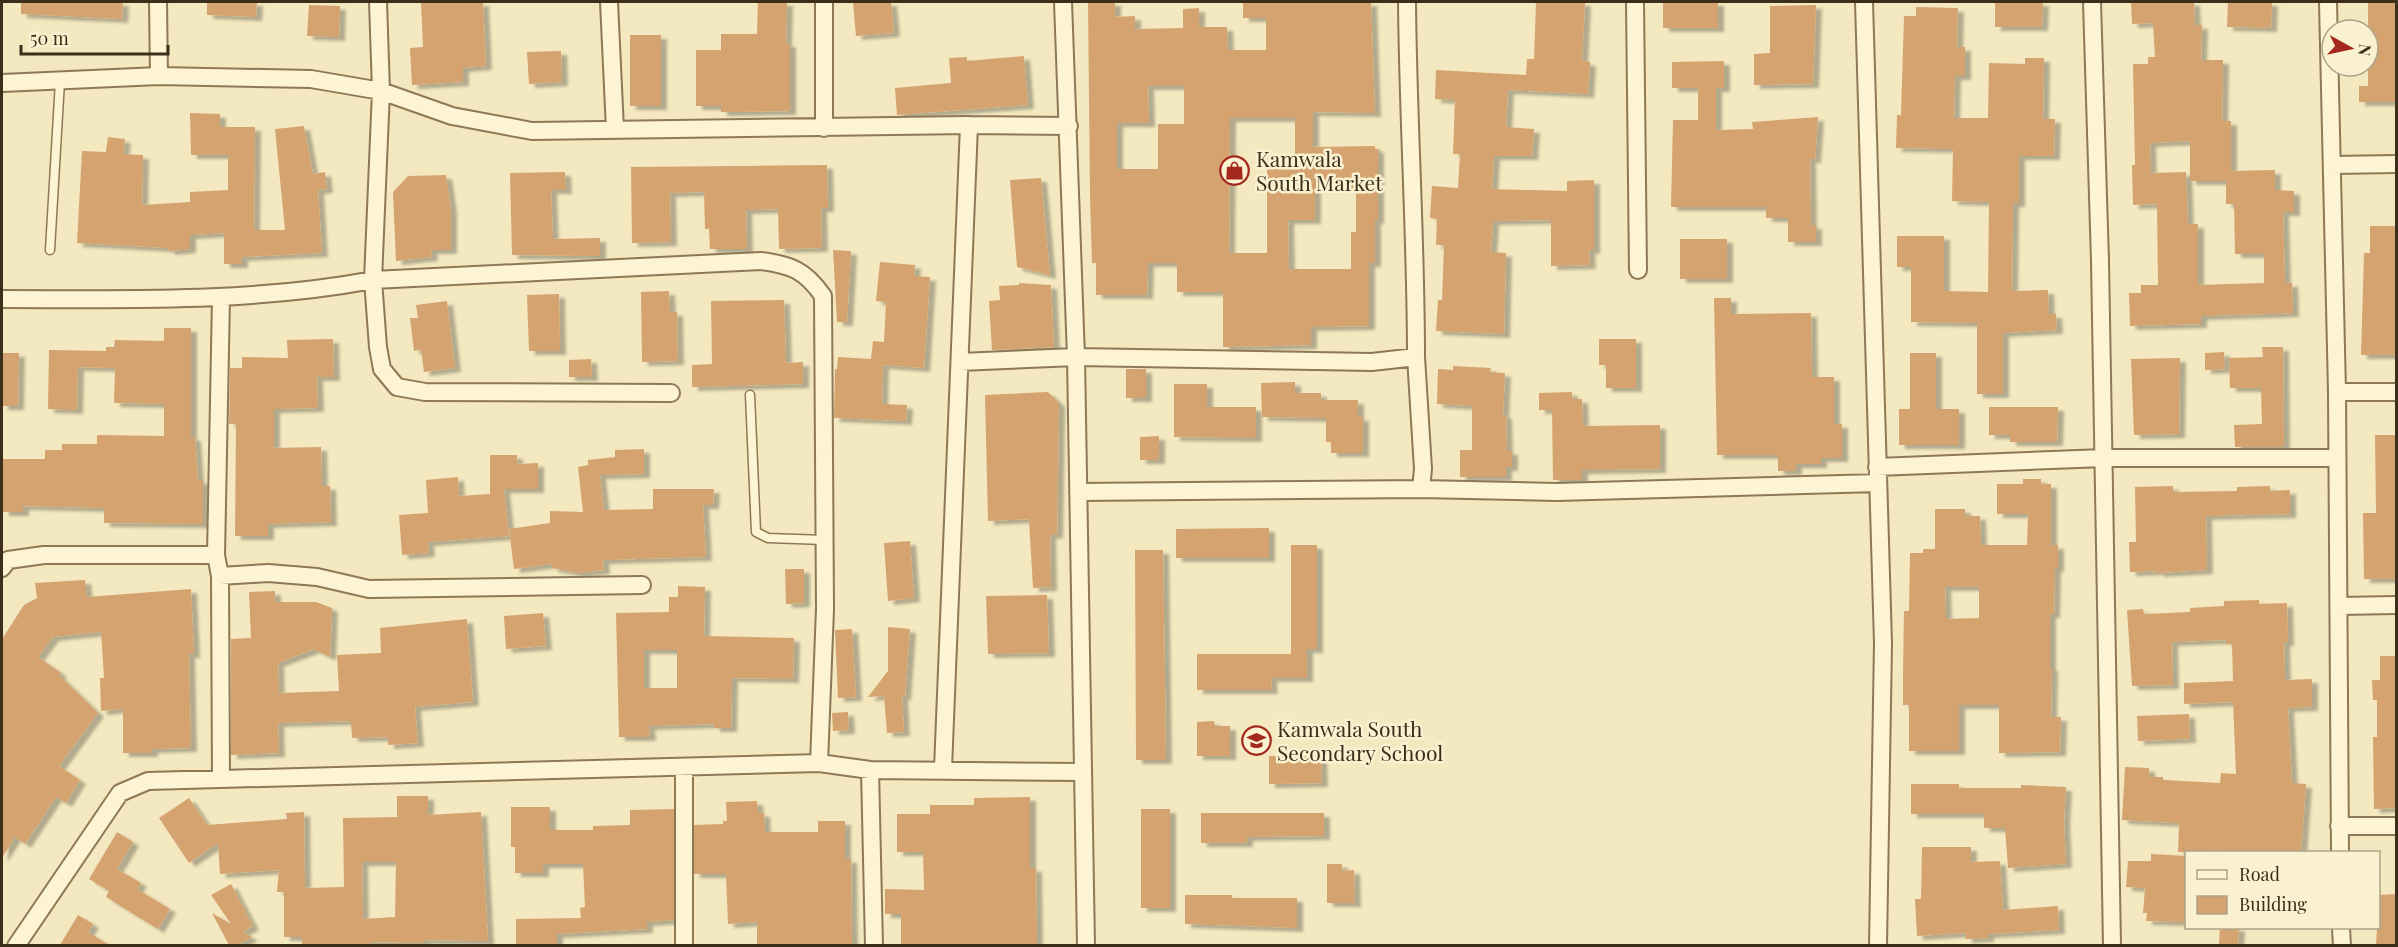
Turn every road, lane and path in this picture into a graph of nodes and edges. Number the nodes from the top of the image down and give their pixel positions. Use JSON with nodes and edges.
{"nodes":[{"id":1,"x":158,"y":2,"type":"edge"},
{"id":2,"x":378,"y":2,"type":"edge"},
{"id":3,"x":609,"y":2,"type":"edge"},
{"id":4,"x":824,"y":2,"type":"edge"},
{"id":5,"x":1063,"y":2,"type":"edge"},
{"id":6,"x":1407,"y":2,"type":"edge"},
{"id":7,"x":1635,"y":2,"type":"edge"},
{"id":8,"x":1864,"y":2,"type":"edge"},
{"id":9,"x":2092,"y":2,"type":"edge"},
{"id":10,"x":2328,"y":2,"type":"edge"},
{"id":11,"x":159,"y":76,"type":"junction"},
{"id":12,"x":60,"y":81,"type":"junction"},
{"id":13,"x":2,"y":83,"type":"edge"},
{"id":14,"x":381,"y":91,"type":"junction"},
{"id":15,"x":969,"y":125,"type":"junction"},
{"id":16,"x":1069,"y":126,"type":"junction"},
{"id":17,"x":824,"y":128,"type":"junction"},
{"id":18,"x":615,"y":130,"type":"junction"},
{"id":19,"x":2397,"y":164,"type":"edge"},
{"id":20,"x":2333,"y":165,"type":"junction"},
{"id":21,"x":50,"y":250,"type":"dead end"},
{"id":22,"x":1638,"y":270,"type":"dead end"},
{"id":23,"x":373,"y":280,"type":"junction"},
{"id":24,"x":221,"y":298,"type":"junction"},
{"id":25,"x":2,"y":299,"type":"edge"},
{"id":26,"x":1076,"y":357,"type":"junction"},
{"id":27,"x":1416,"y":357,"type":"junction"},
{"id":28,"x":960,"y":362,"type":"junction"},
{"id":29,"x":2397,"y":392,"type":"edge"},
{"id":30,"x":671,"y":393,"type":"dead end"},
{"id":31,"x":2337,"y":393,"type":"junction"},
{"id":32,"x":750,"y":395,"type":"dead end"},
{"id":33,"x":2104,"y":458,"type":"junction"},
{"id":34,"x":2337,"y":458,"type":"junction"},
{"id":35,"x":1878,"y":475,"type":"junction"},
{"id":36,"x":1421,"y":489,"type":"junction"},
{"id":37,"x":1078,"y":492,"type":"junction"},
{"id":38,"x":825,"y":540,"type":"junction"},
{"id":39,"x":216,"y":555,"type":"junction"},
{"id":40,"x":2,"y":568,"type":"edge"},
{"id":41,"x":220,"y":576,"type":"junction"},
{"id":42,"x":642,"y":585,"type":"dead end"},
{"id":43,"x":2397,"y":605,"type":"edge"},
{"id":44,"x":2339,"y":606,"type":"junction"},
{"id":45,"x":819,"y":763,"type":"junction"},
{"id":46,"x":684,"y":767,"type":"junction"},
{"id":47,"x":943,"y":769,"type":"junction"},
{"id":48,"x":870,"y":770,"type":"junction"},
{"id":49,"x":1082,"y":772,"type":"junction"},
{"id":50,"x":221,"y":778,"type":"junction"},
{"id":51,"x":2339,"y":825,"type":"junction"},
{"id":52,"x":2397,"y":826,"type":"edge"},
{"id":53,"x":2340,"y":851,"type":"edge"},
{"id":54,"x":2342,"y":929,"type":"edge"},
{"id":55,"x":16,"y":945,"type":"edge"},
{"id":56,"x":684,"y":945,"type":"edge"},
{"id":57,"x":874,"y":945,"type":"edge"},
{"id":58,"x":1086,"y":945,"type":"edge"},
{"id":59,"x":1878,"y":945,"type":"edge"},
{"id":60,"x":2112,"y":945,"type":"edge"},
{"id":61,"x":2342,"y":945,"type":"edge"}],
"edges":[{"from":1,"to":11,"type":"street"},
{"from":2,"to":14,"type":"street"},
{"from":3,"to":18,"type":"street"},
{"from":4,"to":17,"type":"street"},
{"from":5,"to":16,"type":"street"},
{"from":6,"to":27,"type":"street"},
{"from":7,"to":22,"type":"street"},
{"from":8,"to":35,"type":"street"},
{"from":9,"to":33,"type":"street"},
{"from":10,"to":20,"type":"street"},
{"from":11,"to":12,"type":"street"},
{"from":11,"to":14,"type":"street"},
{"from":12,"to":13,"type":"street"},
{"from":12,"to":21,"type":"lane"},
{"from":14,"to":18,"type":"street"},
{"from":14,"to":23,"type":"street"},
{"from":15,"to":16,"type":"street"},
{"from":15,"to":17,"type":"street"},
{"from":15,"to":28,"type":"street"},
{"from":16,"to":26,"type":"street"},
{"from":17,"to":18,"type":"street"},
{"from":19,"to":20,"type":"street"},
{"from":20,"to":31,"type":"street"},
{"from":23,"to":24,"type":"street"},
{"from":23,"to":30,"type":"street"},
{"from":23,"to":38,"type":"street"},
{"from":24,"to":25,"type":"street"},
{"from":24,"to":39,"type":"street"},
{"from":26,"to":27,"type":"street"},
{"from":26,"to":28,"type":"street"},
{"from":26,"to":37,"type":"street"},
{"from":27,"to":36,"type":"street"},
{"from":28,"to":47,"type":"street"},
{"from":29,"to":31,"type":"street"},
{"from":31,"to":34,"type":"street"},
{"from":32,"to":38,"type":"lane"},
{"from":33,"to":34,"type":"street"},
{"from":33,"to":35,"type":"street"},
{"from":33,"to":60,"type":"street"},
{"from":34,"to":44,"type":"street"},
{"from":35,"to":36,"type":"street"},
{"from":35,"to":59,"type":"street"},
{"from":36,"to":37,"type":"street"},
{"from":37,"to":49,"type":"street"},
{"from":38,"to":45,"type":"street"},
{"from":39,"to":40,"type":"street"},
{"from":39,"to":41,"type":"street"},
{"from":41,"to":42,"type":"street"},
{"from":41,"to":50,"type":"street"},
{"from":43,"to":44,"type":"street"},
{"from":44,"to":51,"type":"street"},
{"from":45,"to":46,"type":"street"},
{"from":45,"to":48,"type":"street"},
{"from":46,"to":50,"type":"street"},
{"from":46,"to":56,"type":"street"},
{"from":47,"to":48,"type":"street"},
{"from":47,"to":49,"type":"street"},
{"from":48,"to":57,"type":"street"},
{"from":49,"to":58,"type":"street"},
{"from":50,"to":55,"type":"street"},
{"from":51,"to":52,"type":"street"},
{"from":51,"to":53,"type":"street"},
{"from":54,"to":61,"type":"street"}]}
